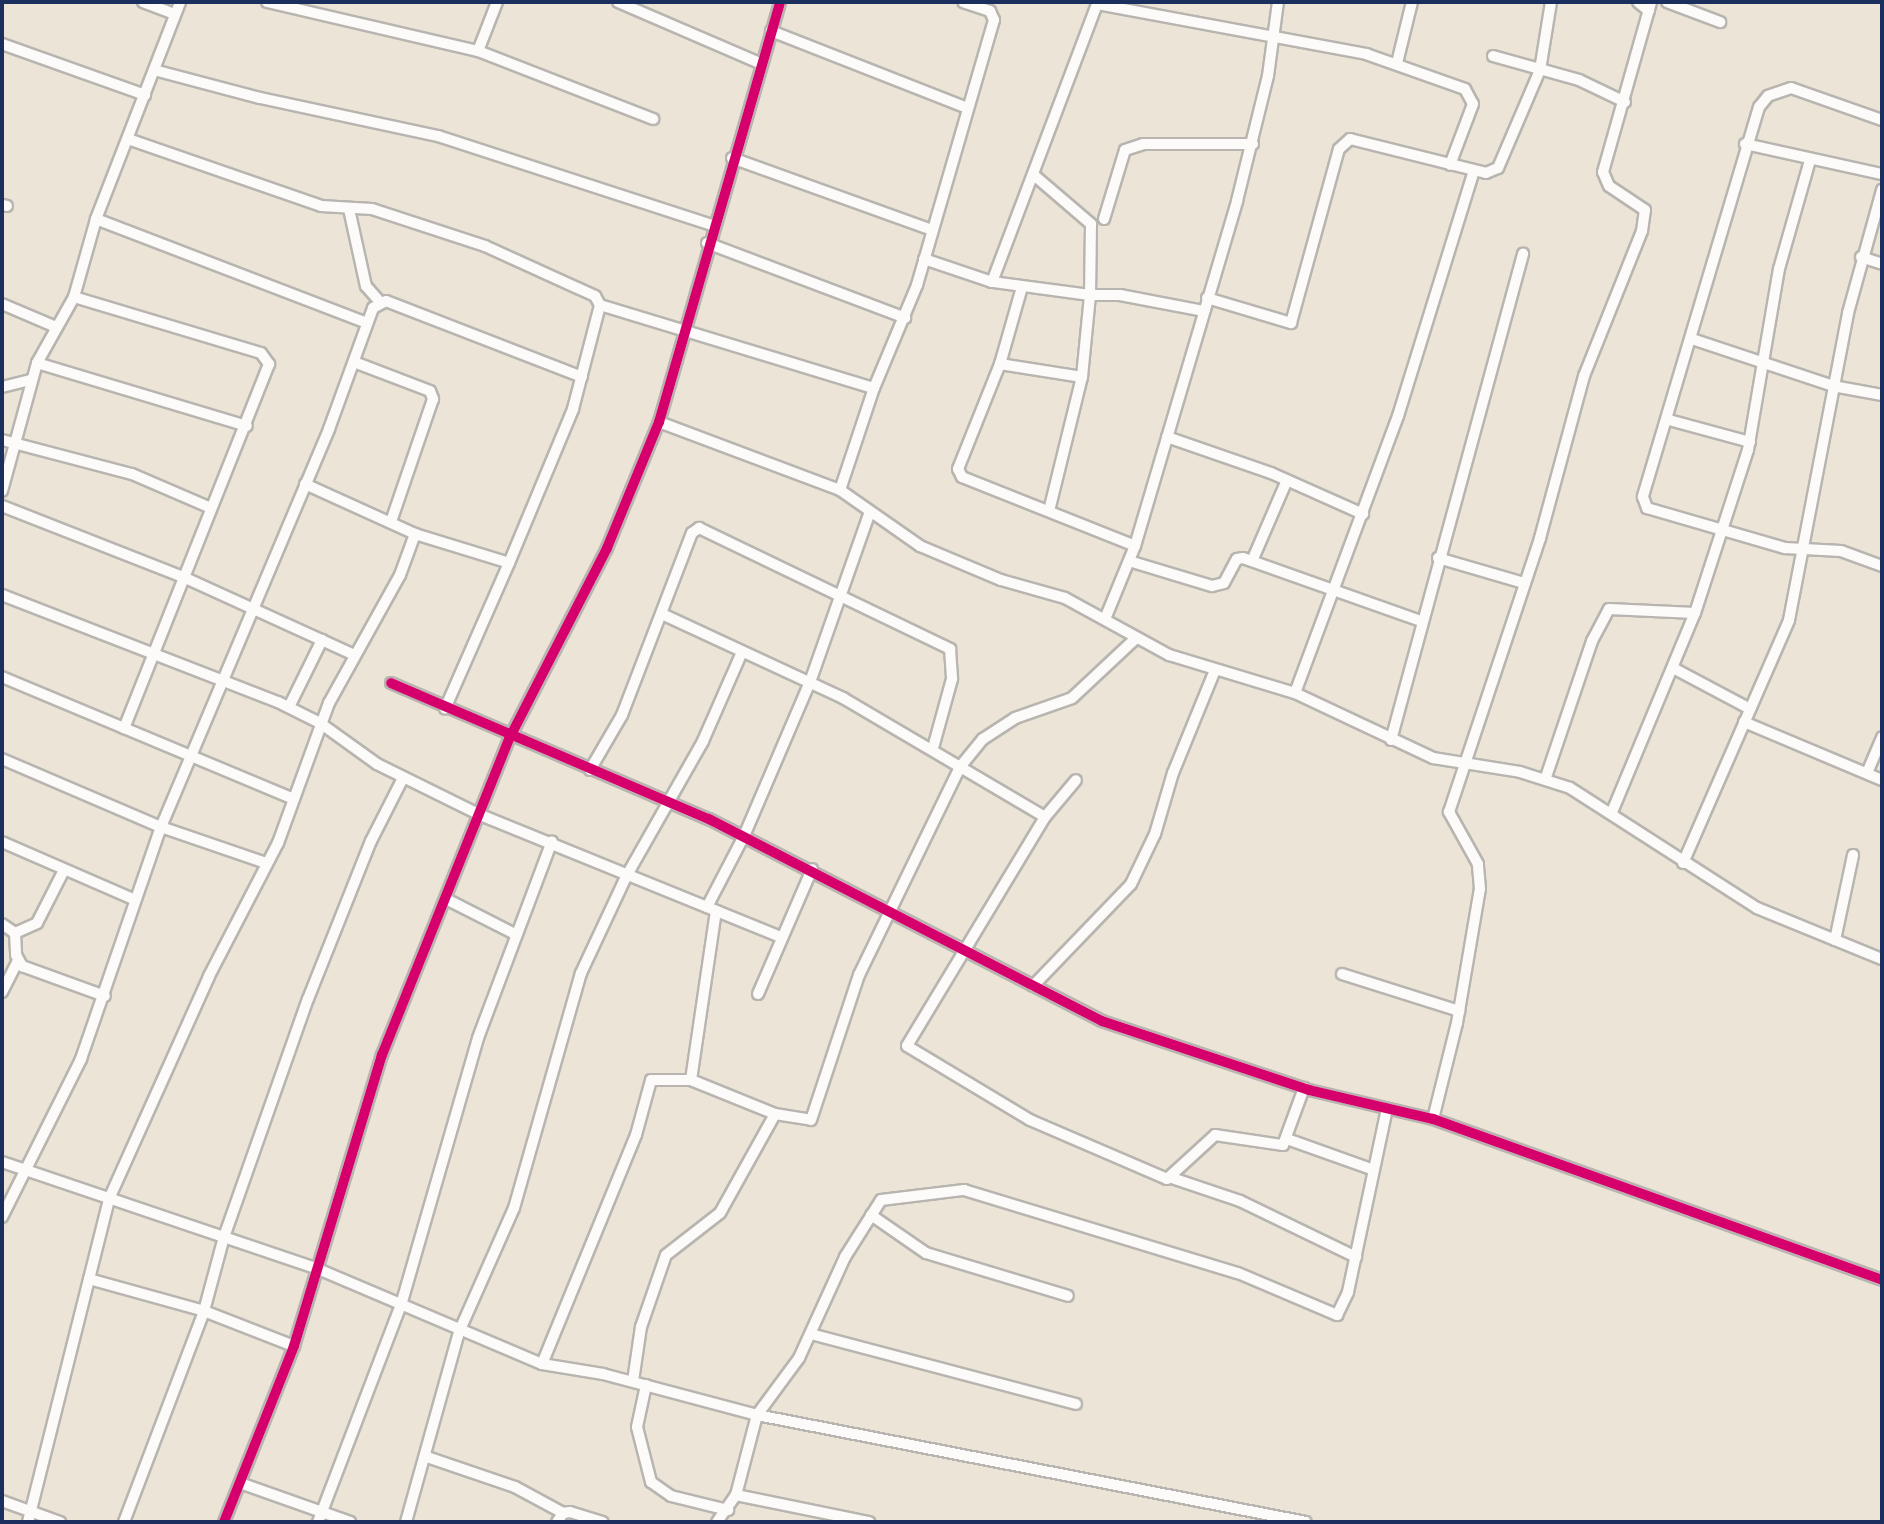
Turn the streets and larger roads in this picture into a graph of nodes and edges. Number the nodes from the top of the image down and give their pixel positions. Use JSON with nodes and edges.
{"nodes":[{"id":1,"x":143,"y":2,"type":"edge"},
{"id":2,"x":180,"y":2,"type":"edge"},
{"id":3,"x":267,"y":2,"type":"edge"},
{"id":4,"x":497,"y":2,"type":"edge"},
{"id":5,"x":618,"y":2,"type":"edge"},
{"id":6,"x":780,"y":2,"type":"edge"},
{"id":7,"x":963,"y":2,"type":"edge"},
{"id":8,"x":1278,"y":2,"type":"edge"},
{"id":9,"x":1411,"y":2,"type":"edge"},
{"id":10,"x":1551,"y":2,"type":"edge"},
{"id":11,"x":1638,"y":2,"type":"edge"},
{"id":12,"x":1667,"y":2,"type":"edge"},
{"id":13,"x":1650,"y":7,"type":"edge"},
{"id":14,"x":175,"y":14,"type":"junction"},
{"id":15,"x":1720,"y":22,"type":"dead end"},
{"id":16,"x":771,"y":31,"type":"junction"},
{"id":17,"x":1273,"y":34,"type":"junction"},
{"id":18,"x":2,"y":44,"type":"edge"},
{"id":19,"x":478,"y":51,"type":"junction"},
{"id":20,"x":1493,"y":56,"type":"dead end"},
{"id":21,"x":1397,"y":63,"type":"junction"},
{"id":22,"x":762,"y":64,"type":"junction"},
{"id":23,"x":154,"y":70,"type":"junction"},
{"id":24,"x":1540,"y":70,"type":"junction"},
{"id":25,"x":145,"y":95,"type":"junction"},
{"id":26,"x":1625,"y":102,"type":"junction"},
{"id":27,"x":967,"y":108,"type":"junction"},
{"id":28,"x":653,"y":119,"type":"dead end"},
{"id":29,"x":1882,"y":120,"type":"edge"},
{"id":30,"x":128,"y":139,"type":"junction"},
{"id":31,"x":1253,"y":144,"type":"junction"},
{"id":32,"x":1745,"y":144,"type":"junction"},
{"id":33,"x":732,"y":158,"type":"junction"},
{"id":34,"x":1810,"y":160,"type":"junction"},
{"id":35,"x":1450,"y":165,"type":"junction"},
{"id":36,"x":1474,"y":171,"type":"junction"},
{"id":37,"x":1882,"y":174,"type":"edge"},
{"id":38,"x":1035,"y":176,"type":"junction"},
{"id":39,"x":1882,"y":190,"type":"edge"},
{"id":40,"x":349,"y":209,"type":"junction"},
{"id":41,"x":96,"y":219,"type":"junction"},
{"id":42,"x":1104,"y":219,"type":"dead end"},
{"id":43,"x":712,"y":225,"type":"junction"},
{"id":44,"x":932,"y":230,"type":"junction"},
{"id":45,"x":707,"y":243,"type":"junction"},
{"id":46,"x":1523,"y":254,"type":"dead end"},
{"id":47,"x":1861,"y":257,"type":"junction"},
{"id":48,"x":924,"y":259,"type":"junction"},
{"id":49,"x":1882,"y":264,"type":"edge"},
{"id":50,"x":992,"y":282,"type":"junction"},
{"id":51,"x":1022,"y":287,"type":"junction"},
{"id":52,"x":1090,"y":295,"type":"junction"},
{"id":53,"x":74,"y":297,"type":"junction"},
{"id":54,"x":1207,"y":298,"type":"junction"},
{"id":55,"x":379,"y":301,"type":"junction"},
{"id":56,"x":2,"y":304,"type":"edge"},
{"id":57,"x":600,"y":305,"type":"junction"},
{"id":58,"x":1204,"y":311,"type":"junction"},
{"id":59,"x":905,"y":318,"type":"junction"},
{"id":60,"x":367,"y":323,"type":"junction"},
{"id":61,"x":56,"y":327,"type":"junction"},
{"id":62,"x":684,"y":334,"type":"junction"},
{"id":63,"x":1692,"y":339,"type":"junction"},
{"id":64,"x":354,"y":362,"type":"junction"},
{"id":65,"x":37,"y":363,"type":"junction"},
{"id":66,"x":1000,"y":364,"type":"junction"},
{"id":67,"x":1765,"y":365,"type":"junction"},
{"id":68,"x":582,"y":377,"type":"junction"},
{"id":69,"x":1082,"y":377,"type":"junction"},
{"id":70,"x":31,"y":380,"type":"junction"},
{"id":71,"x":1833,"y":386,"type":"junction"},
{"id":72,"x":2,"y":387,"type":"edge"},
{"id":73,"x":874,"y":388,"type":"junction"},
{"id":74,"x":1882,"y":395,"type":"edge"},
{"id":75,"x":1669,"y":420,"type":"junction"},
{"id":76,"x":659,"y":422,"type":"junction"},
{"id":77,"x":247,"y":426,"type":"junction"},
{"id":78,"x":1167,"y":437,"type":"junction"},
{"id":79,"x":2,"y":440,"type":"edge"},
{"id":80,"x":1750,"y":442,"type":"junction"},
{"id":81,"x":16,"y":444,"type":"junction"},
{"id":82,"x":1287,"y":480,"type":"junction"},
{"id":83,"x":305,"y":484,"type":"junction"},
{"id":84,"x":840,"y":490,"type":"junction"},
{"id":85,"x":2,"y":491,"type":"edge"},
{"id":86,"x":2,"y":506,"type":"edge"},
{"id":87,"x":211,"y":508,"type":"junction"},
{"id":88,"x":1049,"y":511,"type":"junction"},
{"id":89,"x":870,"y":512,"type":"junction"},
{"id":90,"x":1363,"y":514,"type":"junction"},
{"id":91,"x":392,"y":519,"type":"junction"},
{"id":92,"x":1724,"y":529,"type":"junction"},
{"id":93,"x":415,"y":534,"type":"junction"},
{"id":94,"x":1135,"y":546,"type":"junction"},
{"id":95,"x":1801,"y":551,"type":"junction"},
{"id":96,"x":1438,"y":558,"type":"junction"},
{"id":97,"x":1129,"y":561,"type":"junction"},
{"id":98,"x":1252,"y":561,"type":"junction"},
{"id":99,"x":509,"y":563,"type":"junction"},
{"id":100,"x":1882,"y":566,"type":"edge"},
{"id":101,"x":181,"y":576,"type":"junction"},
{"id":102,"x":1524,"y":583,"type":"junction"},
{"id":103,"x":1333,"y":590,"type":"junction"},
{"id":104,"x":2,"y":595,"type":"edge"},
{"id":105,"x":842,"y":595,"type":"junction"},
{"id":106,"x":253,"y":608,"type":"junction"},
{"id":107,"x":1695,"y":613,"type":"junction"},
{"id":108,"x":662,"y":614,"type":"junction"},
{"id":109,"x":1105,"y":619,"type":"junction"},
{"id":110,"x":1421,"y":621,"type":"junction"},
{"id":111,"x":1135,"y":639,"type":"junction"},
{"id":112,"x":322,"y":640,"type":"junction"},
{"id":113,"x":742,"y":652,"type":"junction"},
{"id":114,"x":153,"y":655,"type":"junction"},
{"id":115,"x":354,"y":655,"type":"junction"},
{"id":116,"x":1673,"y":668,"type":"junction"},
{"id":117,"x":1215,"y":670,"type":"junction"},
{"id":118,"x":2,"y":677,"type":"edge"},
{"id":119,"x":224,"y":682,"type":"junction"},
{"id":120,"x":810,"y":682,"type":"junction"},
{"id":121,"x":391,"y":683,"type":"dead end"},
{"id":122,"x":1295,"y":693,"type":"junction"},
{"id":123,"x":289,"y":707,"type":"junction"},
{"id":124,"x":445,"y":709,"type":"junction"},
{"id":125,"x":1750,"y":709,"type":"junction"},
{"id":126,"x":1744,"y":722,"type":"junction"},
{"id":127,"x":320,"y":723,"type":"junction"},
{"id":128,"x":124,"y":728,"type":"junction"},
{"id":129,"x":510,"y":737,"type":"junction"},
{"id":130,"x":1882,"y":737,"type":"edge"},
{"id":131,"x":1391,"y":740,"type":"junction"},
{"id":132,"x":933,"y":748,"type":"junction"},
{"id":133,"x":2,"y":759,"type":"edge"},
{"id":134,"x":192,"y":759,"type":"junction"},
{"id":135,"x":1465,"y":765,"type":"junction"},
{"id":136,"x":960,"y":767,"type":"junction"},
{"id":137,"x":590,"y":770,"type":"junction"},
{"id":138,"x":1867,"y":773,"type":"junction"},
{"id":139,"x":1546,"y":777,"type":"junction"},
{"id":140,"x":403,"y":778,"type":"junction"},
{"id":141,"x":1076,"y":780,"type":"dead end"},
{"id":142,"x":1882,"y":780,"type":"edge"},
{"id":143,"x":294,"y":799,"type":"junction"},
{"id":144,"x":667,"y":802,"type":"junction"},
{"id":145,"x":1612,"y":812,"type":"junction"},
{"id":146,"x":478,"y":814,"type":"junction"},
{"id":147,"x":1045,"y":817,"type":"junction"},
{"id":148,"x":161,"y":827,"type":"junction"},
{"id":149,"x":744,"y":836,"type":"junction"},
{"id":150,"x":552,"y":841,"type":"junction"},
{"id":151,"x":2,"y":842,"type":"edge"},
{"id":152,"x":1853,"y":855,"type":"dead end"},
{"id":153,"x":266,"y":863,"type":"junction"},
{"id":154,"x":1683,"y":863,"type":"junction"},
{"id":155,"x":812,"y":869,"type":"junction"},
{"id":156,"x":64,"y":870,"type":"junction"},
{"id":157,"x":627,"y":875,"type":"junction"},
{"id":158,"x":133,"y":899,"type":"junction"},
{"id":159,"x":448,"y":900,"type":"junction"},
{"id":160,"x":711,"y":909,"type":"junction"},
{"id":161,"x":891,"y":912,"type":"junction"},
{"id":162,"x":2,"y":924,"type":"edge"},
{"id":163,"x":15,"y":933,"type":"junction"},
{"id":164,"x":517,"y":935,"type":"junction"},
{"id":165,"x":781,"y":937,"type":"junction"},
{"id":166,"x":1835,"y":940,"type":"junction"},
{"id":167,"x":962,"y":949,"type":"junction"},
{"id":168,"x":1882,"y":959,"type":"edge"},
{"id":169,"x":18,"y":961,"type":"junction"},
{"id":170,"x":1342,"y":974,"type":"dead end"},
{"id":171,"x":1033,"y":986,"type":"junction"},
{"id":172,"x":2,"y":992,"type":"edge"},
{"id":173,"x":758,"y":994,"type":"dead end"},
{"id":174,"x":105,"y":996,"type":"junction"},
{"id":175,"x":1459,"y":1011,"type":"junction"},
{"id":176,"x":691,"y":1080,"type":"junction"},
{"id":177,"x":1304,"y":1088,"type":"junction"},
{"id":178,"x":1387,"y":1109,"type":"junction"},
{"id":179,"x":775,"y":1114,"type":"junction"},
{"id":180,"x":1433,"y":1119,"type":"junction"},
{"id":181,"x":1287,"y":1139,"type":"junction"},
{"id":182,"x":2,"y":1162,"type":"edge"},
{"id":183,"x":1374,"y":1170,"type":"junction"},
{"id":184,"x":28,"y":1171,"type":"junction"},
{"id":185,"x":1172,"y":1178,"type":"junction"},
{"id":186,"x":109,"y":1199,"type":"junction"},
{"id":187,"x":871,"y":1215,"type":"junction"},
{"id":188,"x":2,"y":1217,"type":"edge"},
{"id":189,"x":224,"y":1237,"type":"junction"},
{"id":190,"x":1356,"y":1257,"type":"junction"},
{"id":191,"x":318,"y":1269,"type":"junction"},
{"id":192,"x":89,"y":1279,"type":"junction"},
{"id":193,"x":1882,"y":1280,"type":"edge"},
{"id":194,"x":1068,"y":1296,"type":"dead end"},
{"id":195,"x":401,"y":1305,"type":"junction"},
{"id":196,"x":204,"y":1311,"type":"junction"},
{"id":197,"x":459,"y":1332,"type":"junction"},
{"id":198,"x":811,"y":1334,"type":"junction"},
{"id":199,"x":294,"y":1346,"type":"junction"},
{"id":200,"x":542,"y":1364,"type":"junction"},
{"id":201,"x":633,"y":1381,"type":"junction"},
{"id":202,"x":646,"y":1385,"type":"junction"},
{"id":203,"x":1076,"y":1404,"type":"dead end"},
{"id":204,"x":757,"y":1415,"type":"junction"},
{"id":205,"x":427,"y":1457,"type":"junction"},
{"id":206,"x":240,"y":1483,"type":"junction"},
{"id":207,"x":736,"y":1495,"type":"junction"},
{"id":208,"x":2,"y":1501,"type":"edge"},
{"id":209,"x":728,"y":1510,"type":"junction"},
{"id":210,"x":29,"y":1516,"type":"edge"},
{"id":211,"x":320,"y":1517,"type":"edge"},
{"id":212,"x":560,"y":1517,"type":"edge"},
{"id":213,"x":60,"y":1522,"type":"edge"},
{"id":214,"x":124,"y":1522,"type":"edge"},
{"id":215,"x":224,"y":1522,"type":"edge"},
{"id":216,"x":350,"y":1522,"type":"edge"},
{"id":217,"x":406,"y":1522,"type":"edge"},
{"id":218,"x":602,"y":1522,"type":"edge"},
{"id":219,"x":717,"y":1522,"type":"edge"},
{"id":220,"x":869,"y":1522,"type":"edge"},
{"id":221,"x":1306,"y":1522,"type":"edge"}],
"edges":[{"from":1,"to":14,"type":"street"},
{"from":2,"to":14,"type":"street"},
{"from":3,"to":19,"type":"street"},
{"from":4,"to":19,"type":"street"},
{"from":5,"to":22,"type":"street"},
{"from":6,"to":16,"type":"street"},
{"from":7,"to":27,"type":"street"},
{"from":8,"to":17,"type":"street"},
{"from":9,"to":21,"type":"street"},
{"from":10,"to":24,"type":"street"},
{"from":11,"to":13,"type":"street"},
{"from":12,"to":15,"type":"street"},
{"from":13,"to":26,"type":"street"},
{"from":14,"to":23,"type":"street"},
{"from":16,"to":22,"type":"street"},
{"from":16,"to":27,"type":"street"},
{"from":17,"to":21,"type":"street"},
{"from":17,"to":31,"type":"street"},
{"from":17,"to":38,"type":"street"},
{"from":18,"to":25,"type":"street"},
{"from":19,"to":28,"type":"street"},
{"from":20,"to":24,"type":"street"},
{"from":21,"to":35,"type":"street"},
{"from":22,"to":33,"type":"street"},
{"from":23,"to":25,"type":"street"},
{"from":23,"to":43,"type":"street"},
{"from":24,"to":26,"type":"street"},
{"from":24,"to":36,"type":"street"},
{"from":25,"to":30,"type":"street"},
{"from":26,"to":102,"type":"street"},
{"from":27,"to":44,"type":"street"},
{"from":29,"to":32,"type":"street"},
{"from":30,"to":40,"type":"street"},
{"from":30,"to":41,"type":"street"},
{"from":31,"to":42,"type":"street"},
{"from":31,"to":54,"type":"street"},
{"from":32,"to":34,"type":"street"},
{"from":32,"to":63,"type":"street"},
{"from":33,"to":43,"type":"street"},
{"from":33,"to":44,"type":"street"},
{"from":34,"to":37,"type":"street"},
{"from":34,"to":67,"type":"street"},
{"from":35,"to":36,"type":"street"},
{"from":35,"to":54,"type":"street"},
{"from":36,"to":90,"type":"street"},
{"from":38,"to":50,"type":"street"},
{"from":38,"to":52,"type":"street"},
{"from":39,"to":47,"type":"street"},
{"from":40,"to":55,"type":"street"},
{"from":40,"to":57,"type":"street"},
{"from":41,"to":53,"type":"street"},
{"from":41,"to":60,"type":"street"},
{"from":43,"to":45,"type":"street"},
{"from":44,"to":48,"type":"street"},
{"from":45,"to":59,"type":"street"},
{"from":45,"to":62,"type":"street"},
{"from":46,"to":96,"type":"street"},
{"from":47,"to":49,"type":"street"},
{"from":47,"to":71,"type":"street"},
{"from":48,"to":50,"type":"street"},
{"from":48,"to":59,"type":"street"},
{"from":50,"to":51,"type":"street"},
{"from":51,"to":52,"type":"street"},
{"from":51,"to":66,"type":"street"},
{"from":52,"to":58,"type":"street"},
{"from":52,"to":69,"type":"street"},
{"from":53,"to":61,"type":"street"},
{"from":53,"to":77,"type":"street"},
{"from":54,"to":58,"type":"street"},
{"from":55,"to":60,"type":"street"},
{"from":55,"to":68,"type":"street"},
{"from":56,"to":61,"type":"street"},
{"from":57,"to":62,"type":"street"},
{"from":57,"to":68,"type":"street"},
{"from":58,"to":78,"type":"street"},
{"from":59,"to":73,"type":"street"},
{"from":60,"to":64,"type":"street"},
{"from":61,"to":65,"type":"street"},
{"from":62,"to":73,"type":"street"},
{"from":62,"to":76,"type":"street"},
{"from":63,"to":67,"type":"street"},
{"from":63,"to":75,"type":"street"},
{"from":64,"to":83,"type":"street"},
{"from":64,"to":91,"type":"street"},
{"from":65,"to":70,"type":"street"},
{"from":65,"to":77,"type":"street"},
{"from":66,"to":69,"type":"street"},
{"from":66,"to":88,"type":"street"},
{"from":67,"to":71,"type":"street"},
{"from":67,"to":80,"type":"street"},
{"from":68,"to":99,"type":"street"},
{"from":69,"to":88,"type":"street"},
{"from":70,"to":72,"type":"street"},
{"from":70,"to":81,"type":"street"},
{"from":71,"to":74,"type":"street"},
{"from":71,"to":95,"type":"street"},
{"from":73,"to":84,"type":"street"},
{"from":75,"to":80,"type":"street"},
{"from":75,"to":92,"type":"street"},
{"from":76,"to":84,"type":"street"},
{"from":76,"to":129,"type":"street"},
{"from":77,"to":87,"type":"street"},
{"from":78,"to":82,"type":"street"},
{"from":78,"to":94,"type":"street"},
{"from":79,"to":81,"type":"street"},
{"from":80,"to":92,"type":"street"},
{"from":81,"to":85,"type":"street"},
{"from":81,"to":87,"type":"street"},
{"from":82,"to":90,"type":"street"},
{"from":82,"to":98,"type":"street"},
{"from":83,"to":91,"type":"street"},
{"from":83,"to":106,"type":"street"},
{"from":84,"to":89,"type":"street"},
{"from":86,"to":101,"type":"street"},
{"from":87,"to":101,"type":"street"},
{"from":88,"to":94,"type":"street"},
{"from":89,"to":105,"type":"street"},
{"from":89,"to":109,"type":"street"},
{"from":90,"to":103,"type":"street"},
{"from":91,"to":93,"type":"street"},
{"from":92,"to":95,"type":"street"},
{"from":92,"to":107,"type":"street"},
{"from":93,"to":99,"type":"street"},
{"from":93,"to":115,"type":"street"},
{"from":94,"to":97,"type":"street"},
{"from":95,"to":100,"type":"street"},
{"from":95,"to":125,"type":"street"},
{"from":96,"to":102,"type":"street"},
{"from":96,"to":110,"type":"street"},
{"from":97,"to":98,"type":"street"},
{"from":97,"to":109,"type":"street"},
{"from":98,"to":103,"type":"street"},
{"from":99,"to":124,"type":"street"},
{"from":101,"to":106,"type":"street"},
{"from":101,"to":114,"type":"street"},
{"from":102,"to":135,"type":"street"},
{"from":103,"to":110,"type":"street"},
{"from":103,"to":122,"type":"street"},
{"from":104,"to":114,"type":"street"},
{"from":105,"to":108,"type":"street"},
{"from":105,"to":120,"type":"street"},
{"from":105,"to":132,"type":"street"},
{"from":106,"to":112,"type":"street"},
{"from":106,"to":119,"type":"street"},
{"from":107,"to":116,"type":"street"},
{"from":107,"to":139,"type":"street"},
{"from":108,"to":113,"type":"street"},
{"from":108,"to":137,"type":"street"},
{"from":109,"to":111,"type":"street"},
{"from":110,"to":131,"type":"street"},
{"from":111,"to":117,"type":"street"},
{"from":111,"to":136,"type":"street"},
{"from":112,"to":115,"type":"street"},
{"from":112,"to":123,"type":"street"},
{"from":113,"to":120,"type":"street"},
{"from":113,"to":144,"type":"street"},
{"from":114,"to":119,"type":"street"},
{"from":114,"to":128,"type":"street"},
{"from":115,"to":127,"type":"street"},
{"from":116,"to":125,"type":"street"},
{"from":116,"to":145,"type":"street"},
{"from":117,"to":122,"type":"street"},
{"from":117,"to":171,"type":"street"},
{"from":118,"to":128,"type":"street"},
{"from":119,"to":123,"type":"street"},
{"from":119,"to":134,"type":"street"},
{"from":120,"to":132,"type":"street"},
{"from":120,"to":149,"type":"street"},
{"from":121,"to":124,"type":"street"},
{"from":122,"to":131,"type":"street"},
{"from":123,"to":127,"type":"street"},
{"from":124,"to":129,"type":"street"},
{"from":125,"to":126,"type":"street"},
{"from":126,"to":138,"type":"street"},
{"from":126,"to":154,"type":"street"},
{"from":127,"to":140,"type":"street"},
{"from":127,"to":143,"type":"street"},
{"from":128,"to":134,"type":"street"},
{"from":129,"to":137,"type":"street"},
{"from":129,"to":146,"type":"street"},
{"from":130,"to":138,"type":"street"},
{"from":131,"to":135,"type":"street"},
{"from":132,"to":136,"type":"street"},
{"from":133,"to":148,"type":"street"},
{"from":134,"to":143,"type":"street"},
{"from":134,"to":148,"type":"street"},
{"from":135,"to":139,"type":"street"},
{"from":135,"to":175,"type":"street"},
{"from":136,"to":147,"type":"street"},
{"from":136,"to":161,"type":"street"},
{"from":137,"to":144,"type":"street"},
{"from":138,"to":142,"type":"street"},
{"from":139,"to":145,"type":"street"},
{"from":140,"to":146,"type":"street"},
{"from":140,"to":189,"type":"street"},
{"from":141,"to":147,"type":"street"},
{"from":143,"to":153,"type":"street"},
{"from":144,"to":149,"type":"street"},
{"from":144,"to":157,"type":"street"},
{"from":145,"to":154,"type":"street"},
{"from":146,"to":150,"type":"street"},
{"from":146,"to":159,"type":"street"},
{"from":147,"to":167,"type":"street"},
{"from":148,"to":153,"type":"street"},
{"from":148,"to":158,"type":"street"},
{"from":149,"to":155,"type":"street"},
{"from":149,"to":160,"type":"street"},
{"from":150,"to":157,"type":"street"},
{"from":150,"to":164,"type":"street"},
{"from":151,"to":156,"type":"street"},
{"from":152,"to":166,"type":"street"},
{"from":153,"to":186,"type":"street"},
{"from":154,"to":166,"type":"street"},
{"from":155,"to":161,"type":"street"},
{"from":155,"to":165,"type":"street"},
{"from":156,"to":158,"type":"street"},
{"from":156,"to":163,"type":"street"},
{"from":157,"to":160,"type":"street"},
{"from":157,"to":197,"type":"street"},
{"from":158,"to":174,"type":"street"},
{"from":159,"to":164,"type":"street"},
{"from":159,"to":191,"type":"street"},
{"from":160,"to":165,"type":"street"},
{"from":160,"to":176,"type":"street"},
{"from":161,"to":167,"type":"street"},
{"from":161,"to":179,"type":"street"},
{"from":162,"to":163,"type":"street"},
{"from":163,"to":169,"type":"street"},
{"from":164,"to":195,"type":"street"},
{"from":165,"to":173,"type":"street"},
{"from":166,"to":168,"type":"street"},
{"from":167,"to":171,"type":"street"},
{"from":167,"to":185,"type":"street"},
{"from":169,"to":172,"type":"street"},
{"from":169,"to":174,"type":"street"},
{"from":170,"to":175,"type":"street"},
{"from":171,"to":177,"type":"street"},
{"from":174,"to":184,"type":"street"},
{"from":175,"to":180,"type":"street"},
{"from":176,"to":179,"type":"street"},
{"from":176,"to":200,"type":"street"},
{"from":177,"to":178,"type":"street"},
{"from":177,"to":181,"type":"street"},
{"from":178,"to":180,"type":"street"},
{"from":178,"to":183,"type":"street"},
{"from":179,"to":201,"type":"street"},
{"from":180,"to":193,"type":"street"},
{"from":181,"to":183,"type":"street"},
{"from":181,"to":185,"type":"street"},
{"from":182,"to":184,"type":"street"},
{"from":183,"to":190,"type":"street"},
{"from":184,"to":186,"type":"street"},
{"from":184,"to":188,"type":"street"},
{"from":185,"to":190,"type":"street"},
{"from":186,"to":189,"type":"street"},
{"from":186,"to":192,"type":"street"},
{"from":187,"to":190,"type":"street"},
{"from":187,"to":194,"type":"street"},
{"from":187,"to":198,"type":"street"},
{"from":189,"to":191,"type":"street"},
{"from":189,"to":196,"type":"street"},
{"from":191,"to":195,"type":"street"},
{"from":191,"to":199,"type":"street"},
{"from":192,"to":196,"type":"street"},
{"from":192,"to":210,"type":"street"},
{"from":195,"to":197,"type":"street"},
{"from":195,"to":211,"type":"street"},
{"from":196,"to":199,"type":"street"},
{"from":196,"to":214,"type":"street"},
{"from":197,"to":200,"type":"street"},
{"from":197,"to":205,"type":"street"},
{"from":198,"to":203,"type":"street"},
{"from":198,"to":204,"type":"street"},
{"from":199,"to":206,"type":"street"},
{"from":200,"to":201,"type":"street"},
{"from":201,"to":202,"type":"street"},
{"from":202,"to":204,"type":"street"},
{"from":202,"to":209,"type":"street"},
{"from":204,"to":207,"type":"street"},
{"from":204,"to":221,"type":"street"},
{"from":205,"to":212,"type":"street"},
{"from":205,"to":217,"type":"street"},
{"from":206,"to":211,"type":"street"},
{"from":206,"to":215,"type":"street"},
{"from":207,"to":209,"type":"street"},
{"from":207,"to":220,"type":"street"},
{"from":208,"to":210,"type":"street"},
{"from":209,"to":219,"type":"street"},
{"from":210,"to":213,"type":"street"},
{"from":211,"to":216,"type":"street"},
{"from":212,"to":218,"type":"street"}]}
